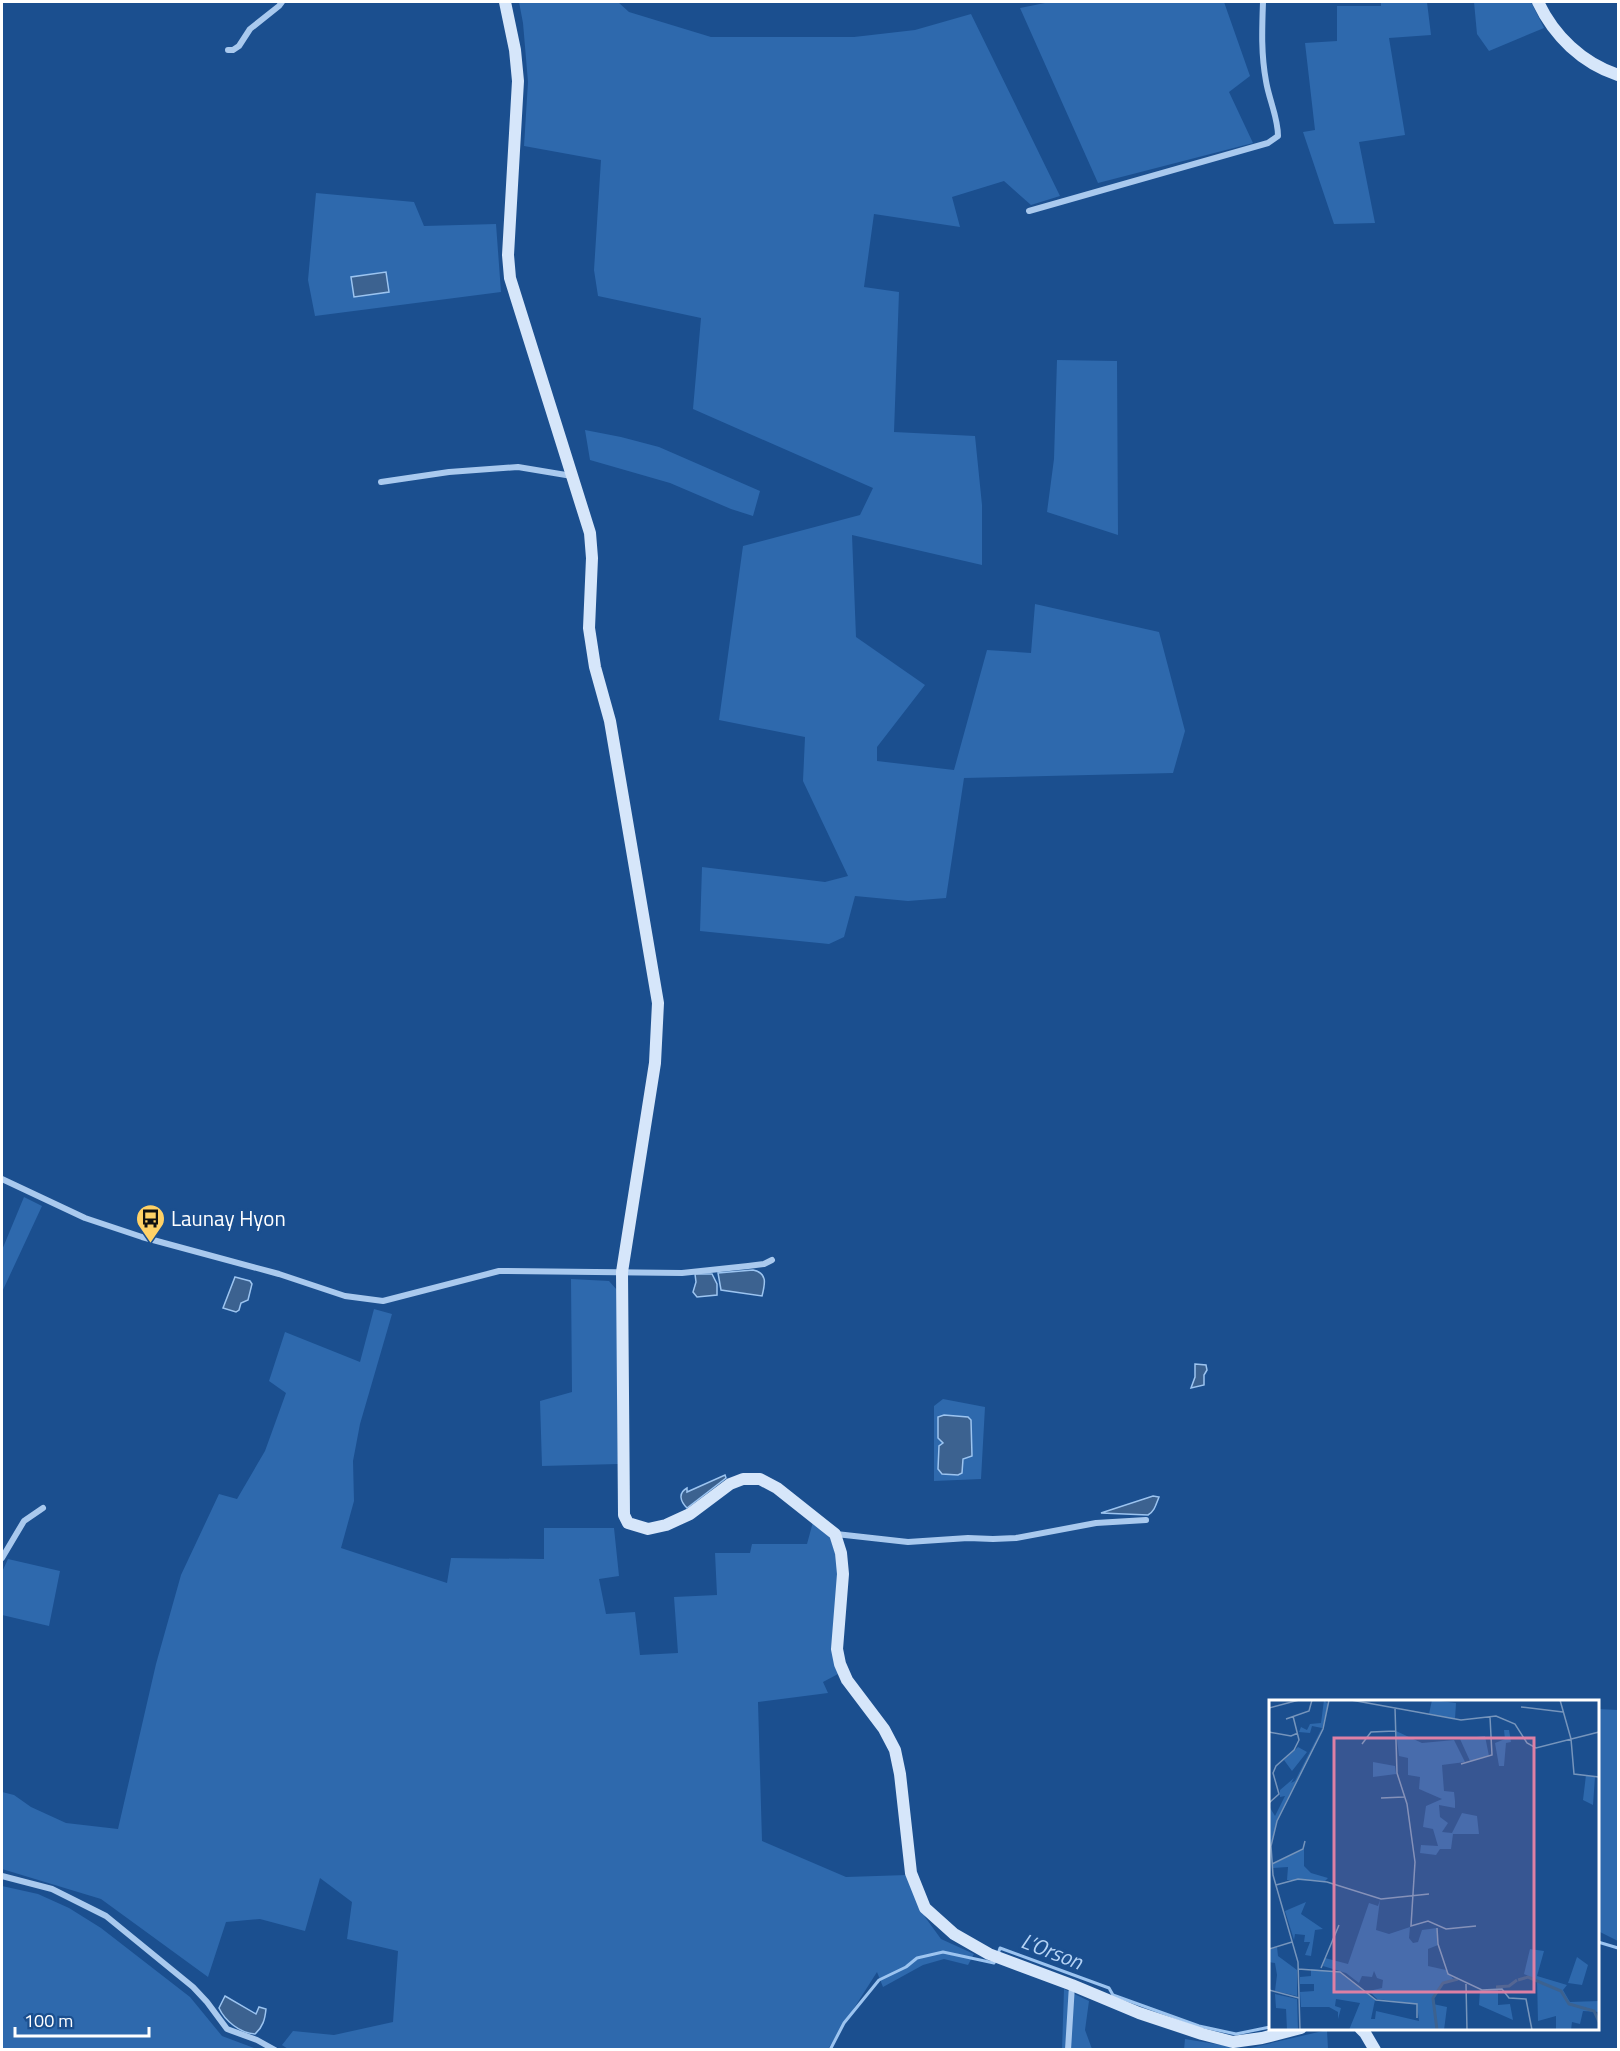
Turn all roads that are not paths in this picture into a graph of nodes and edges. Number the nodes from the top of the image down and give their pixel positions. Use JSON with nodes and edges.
{"nodes":[{"id":1,"x":282,"y":2,"type":"edge"},
{"id":2,"x":506,"y":2,"type":"edge"},
{"id":3,"x":1263,"y":2,"type":"edge"},
{"id":4,"x":1538,"y":2,"type":"edge"},
{"id":5,"x":228,"y":50,"type":"dead end"},
{"id":6,"x":1618,"y":75,"type":"edge"},
{"id":7,"x":1029,"y":211,"type":"dead end"},
{"id":8,"x":572,"y":476,"type":"junction"},
{"id":9,"x":381,"y":482,"type":"dead end"},
{"id":10,"x":2,"y":1179,"type":"edge"},
{"id":11,"x":772,"y":1260,"type":"dead end"},
{"id":12,"x":622,"y":1272,"type":"junction"},
{"id":13,"x":43,"y":1508,"type":"dead end"},
{"id":14,"x":1146,"y":1520,"type":"dead end"},
{"id":15,"x":835,"y":1534,"type":"junction"},
{"id":16,"x":2,"y":1558,"type":"edge"},
{"id":17,"x":2,"y":1876,"type":"edge"},
{"id":18,"x":1072,"y":1985,"type":"junction"},
{"id":19,"x":1293,"y":2030,"type":"edge"},
{"id":20,"x":1362,"y":2030,"type":"edge"},
{"id":21,"x":275,"y":2049,"type":"edge"},
{"id":22,"x":1068,"y":2049,"type":"edge"},
{"id":23,"x":1376,"y":2049,"type":"edge"}],
"edges":[{"from":1,"to":5,"type":"street"},
{"from":2,"to":8,"type":"street"},
{"from":3,"to":7,"type":"street"},
{"from":4,"to":6,"type":"street"},
{"from":8,"to":9,"type":"street"},
{"from":8,"to":12,"type":"street"},
{"from":10,"to":12,"type":"street"},
{"from":11,"to":12,"type":"street"},
{"from":12,"to":15,"type":"street"},
{"from":13,"to":16,"type":"street"},
{"from":14,"to":15,"type":"street"},
{"from":15,"to":18,"type":"street"},
{"from":17,"to":21,"type":"street"},
{"from":18,"to":19,"type":"street"},
{"from":18,"to":22,"type":"street"},
{"from":20,"to":23,"type":"street"}]}
